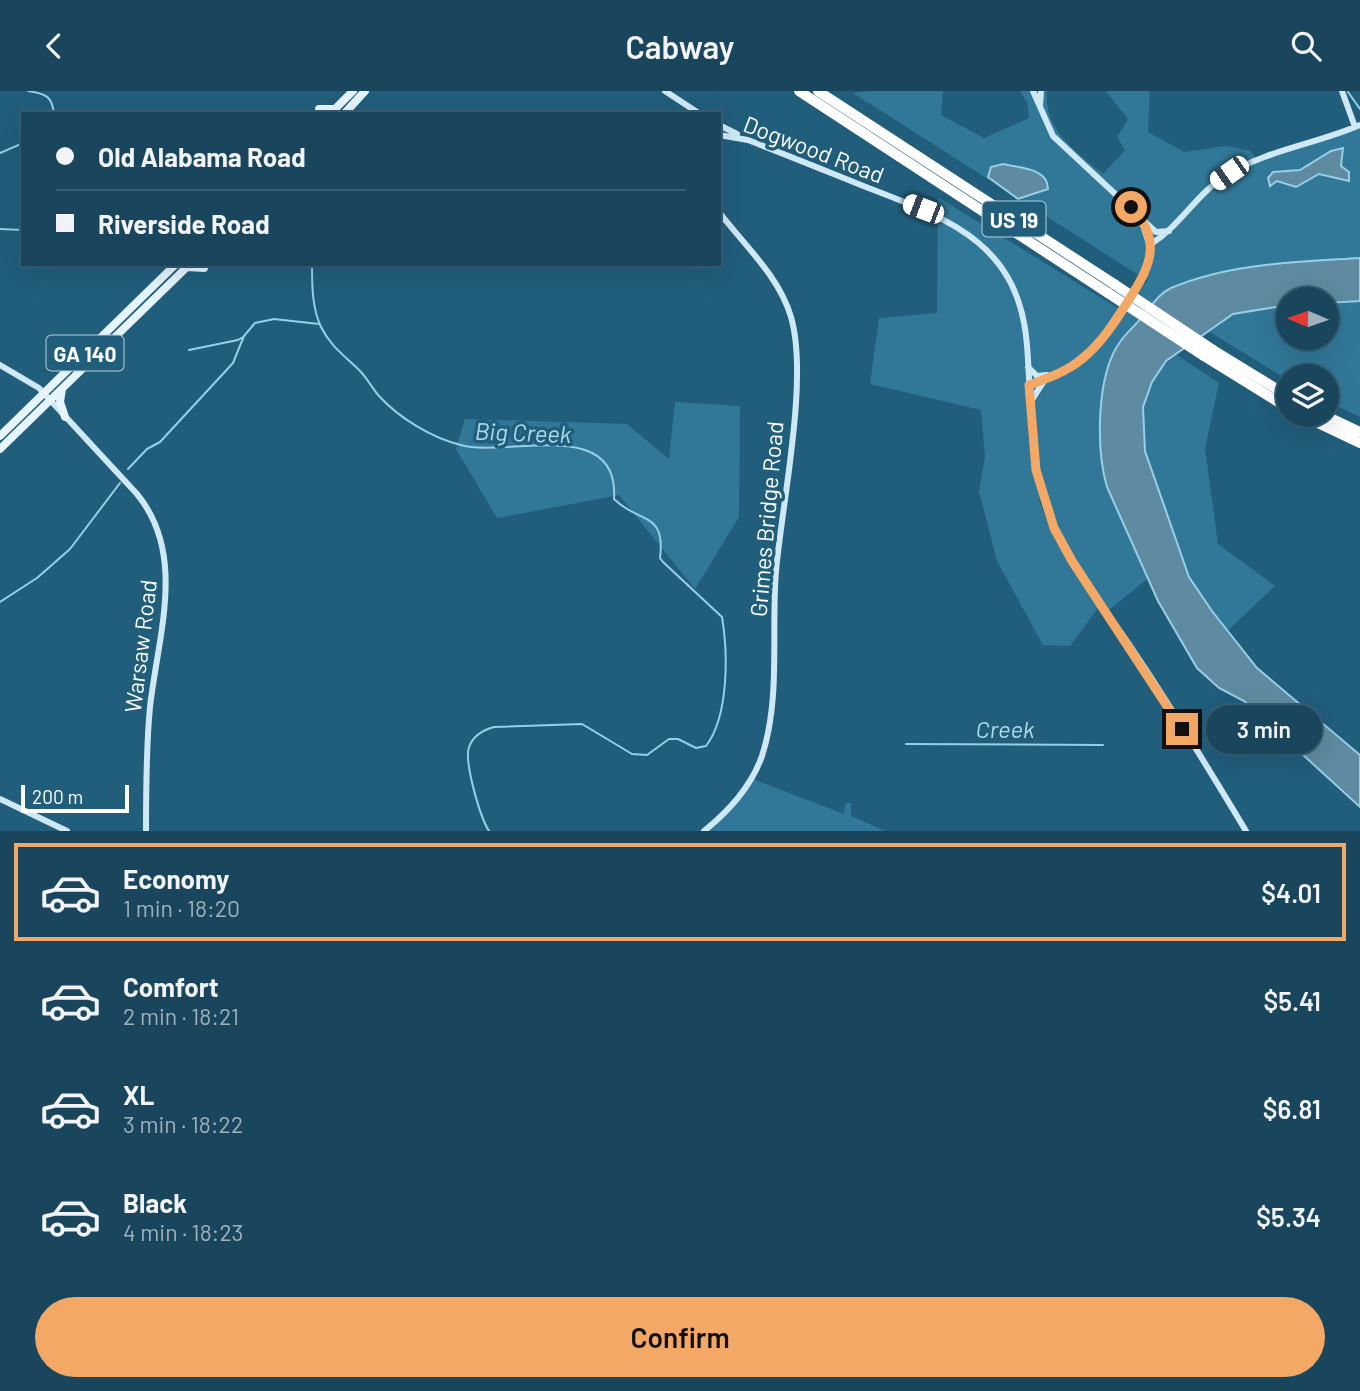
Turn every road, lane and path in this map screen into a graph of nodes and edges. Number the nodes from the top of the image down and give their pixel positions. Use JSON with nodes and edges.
{"nodes":[{"id":1,"x":353,"y":91,"type":"edge"},
{"id":2,"x":365,"y":91,"type":"edge"},
{"id":3,"x":665,"y":91,"type":"edge"},
{"id":4,"x":799,"y":91,"type":"edge"},
{"id":5,"x":818,"y":91,"type":"edge"},
{"id":6,"x":1033,"y":91,"type":"edge"},
{"id":7,"x":1041,"y":91,"type":"edge"},
{"id":8,"x":1342,"y":91,"type":"edge"},
{"id":9,"x":1040,"y":108,"type":"junction"},
{"id":10,"x":319,"y":109,"type":"dead end"},
{"id":11,"x":333,"y":111,"type":"edge"},
{"id":12,"x":346,"y":112,"type":"edge"},
{"id":13,"x":697,"y":112,"type":"edge"},
{"id":14,"x":721,"y":126,"type":"edge"},
{"id":15,"x":1358,"y":126,"type":"edge"},
{"id":16,"x":721,"y":135,"type":"edge"},
{"id":17,"x":751,"y":141,"type":"junction"},
{"id":18,"x":721,"y":215,"type":"edge"},
{"id":19,"x":1141,"y":218,"type":"junction"},
{"id":20,"x":1171,"y":231,"type":"junction"},
{"id":21,"x":1151,"y":244,"type":"junction"},
{"id":22,"x":174,"y":266,"type":"edge"},
{"id":23,"x":187,"y":266,"type":"edge"},
{"id":24,"x":193,"y":266,"type":"edge"},
{"id":25,"x":204,"y":268,"type":"dead end"},
{"id":26,"x":1111,"y":289,"type":"junction"},
{"id":27,"x":1209,"y":353,"type":"junction"},
{"id":28,"x":0,"y":365,"type":"edge"},
{"id":29,"x":1028,"y":367,"type":"junction"},
{"id":30,"x":1063,"y":372,"type":"junction"},
{"id":31,"x":1047,"y":379,"type":"junction"},
{"id":32,"x":1029,"y":385,"type":"junction"},
{"id":33,"x":62,"y":388,"type":"junction"},
{"id":34,"x":1276,"y":389,"type":"edge"},
{"id":35,"x":47,"y":397,"type":"junction"},
{"id":36,"x":1276,"y":400,"type":"edge"},
{"id":37,"x":1030,"y":406,"type":"junction"},
{"id":38,"x":65,"y":417,"type":"junction"},
{"id":39,"x":1339,"y":422,"type":"edge"},
{"id":40,"x":1326,"y":427,"type":"edge"},
{"id":41,"x":1360,"y":432,"type":"edge"},
{"id":42,"x":0,"y":436,"type":"edge"},
{"id":43,"x":1360,"y":443,"type":"edge"},
{"id":44,"x":0,"y":449,"type":"edge"},
{"id":45,"x":0,"y":799,"type":"edge"},
{"id":46,"x":67,"y":831,"type":"edge"},
{"id":47,"x":146,"y":831,"type":"edge"},
{"id":48,"x":704,"y":831,"type":"edge"},
{"id":49,"x":1246,"y":831,"type":"edge"}],
"edges":[{"from":1,"to":11,"type":"main road"},
{"from":2,"to":12,"type":"main road"},
{"from":3,"to":13,"type":"street"},
{"from":4,"to":26,"type":"highway","number":"US 19"},
{"from":5,"to":26,"type":"highway","number":"US 19"},
{"from":6,"to":9,"type":"street"},
{"from":7,"to":9,"type":"street"},
{"from":8,"to":15,"type":"street"},
{"from":9,"to":19,"type":"street"},
{"from":10,"to":11,"type":"main road"},
{"from":14,"to":17,"type":"street"},
{"from":15,"to":20,"type":"street"},
{"from":16,"to":17,"type":"street","name":"Dogwood Road"},
{"from":17,"to":29,"type":"street","name":"Dogwood Road"},
{"from":18,"to":48,"type":"street","name":"Grimes Bridge Road"},
{"from":19,"to":20,"type":"street"},
{"from":19,"to":21,"type":"street"},
{"from":20,"to":21,"type":"street"},
{"from":21,"to":30,"type":"street"},
{"from":22,"to":35,"type":"main road","number":"GA 140"},
{"from":23,"to":33,"type":"main road","number":"GA 140"},
{"from":24,"to":25,"type":"main road"},
{"from":26,"to":27,"type":"highway","number":"US 19","bridge":true},
{"from":27,"to":34,"type":"highway","number":"US 19"},
{"from":27,"to":36,"type":"highway","number":"US 19"},
{"from":28,"to":35,"type":"street","name":"Warsaw Road"},
{"from":29,"to":30,"type":"street"},
{"from":29,"to":32,"type":"street","name":"Dogwood Road"},
{"from":30,"to":31,"type":"street"},
{"from":31,"to":32,"type":"street"},
{"from":31,"to":37,"type":"street"},
{"from":32,"to":37,"type":"street","name":"Dogwood Road"},
{"from":33,"to":35,"type":"main road","number":"GA 140"},
{"from":33,"to":38,"type":"main road"},
{"from":35,"to":38,"type":"street","name":"Warsaw Road"},
{"from":35,"to":42,"type":"main road","number":"GA 140"},
{"from":35,"to":44,"type":"main road","number":"GA 140"},
{"from":37,"to":49,"type":"street","name":"Dogwood Road"},
{"from":38,"to":47,"type":"street","name":"Warsaw Road"},
{"from":39,"to":41,"type":"highway"},
{"from":40,"to":43,"type":"highway"},
{"from":45,"to":46,"type":"street"}]}
